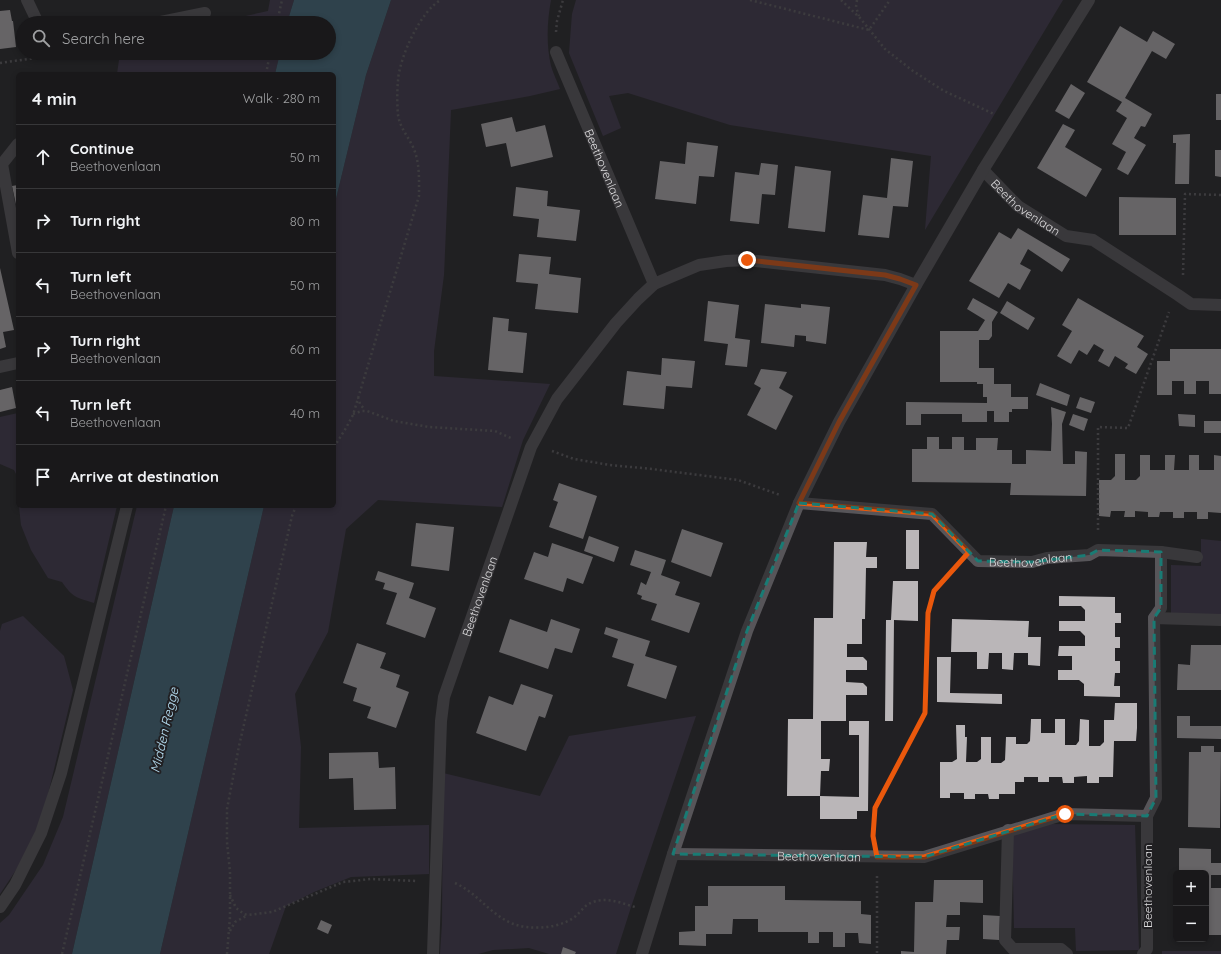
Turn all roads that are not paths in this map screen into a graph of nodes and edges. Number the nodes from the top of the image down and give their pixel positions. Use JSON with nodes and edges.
{"nodes":[{"id":1,"x":27,"y":0,"type":"edge"},
{"id":2,"x":1089,"y":0,"type":"edge"},
{"id":3,"x":205,"y":13,"type":"dead end"},
{"id":4,"x":35,"y":16,"type":"edge"},
{"id":5,"x":190,"y":16,"type":"edge"},
{"id":6,"x":556,"y":52,"type":"road end"},
{"id":7,"x":16,"y":146,"type":"edge"},
{"id":8,"x":983,"y":170,"type":"junction"},
{"id":9,"x":16,"y":242,"type":"edge"},
{"id":10,"x":654,"y":284,"type":"junction"},
{"id":11,"x":916,"y":285,"type":"junction"},
{"id":12,"x":1221,"y":305,"type":"edge"},
{"id":13,"x":16,"y":363,"type":"edge"},
{"id":14,"x":0,"y":367,"type":"edge"},
{"id":15,"x":799,"y":503,"type":"junction"},
{"id":16,"x":127,"y":508,"type":"edge"},
{"id":17,"x":1162,"y":552,"type":"junction"},
{"id":18,"x":1197,"y":557,"type":"dead end"},
{"id":19,"x":1154,"y":618,"type":"junction"},
{"id":20,"x":1221,"y":620,"type":"edge"},
{"id":21,"x":1147,"y":816,"type":"junction"},
{"id":22,"x":1008,"y":830,"type":"junction"},
{"id":23,"x":673,"y":854,"type":"junction"},
{"id":24,"x":0,"y":907,"type":"edge"},
{"id":25,"x":433,"y":954,"type":"edge"},
{"id":26,"x":642,"y":954,"type":"edge"},
{"id":27,"x":1067,"y":954,"type":"edge"},
{"id":28,"x":1143,"y":954,"type":"edge"}],
"edges":[{"from":1,"to":4,"type":"street"},
{"from":2,"to":8,"type":"street","name":"Beethovenlaan"},
{"from":3,"to":5,"type":"street"},
{"from":6,"to":10,"type":"street","name":"Beethovenlaan"},
{"from":7,"to":9,"type":"street"},
{"from":8,"to":11,"type":"street","name":"Beethovenlaan"},
{"from":8,"to":12,"type":"street","name":"Beethovenlaan"},
{"from":10,"to":11,"type":"street","name":"Beethovenlaan"},
{"from":10,"to":25,"type":"street","name":"Beethovenlaan"},
{"from":11,"to":15,"type":"street","name":"Beethovenlaan"},
{"from":13,"to":14,"type":"street"},
{"from":15,"to":17,"type":"street","name":"Beethovenlaan"},
{"from":15,"to":23,"type":"street","name":"Beethovenlaan"},
{"from":16,"to":24,"type":"street"},
{"from":17,"to":18,"type":"street","name":"Beethovenlaan"},
{"from":17,"to":19,"type":"street","name":"Beethovenlaan"},
{"from":19,"to":20,"type":"street"},
{"from":19,"to":21,"type":"street","name":"Beethovenlaan"},
{"from":21,"to":22,"type":"street","name":"Beethovenlaan"},
{"from":21,"to":28,"type":"street","name":"Beethovenlaan"},
{"from":22,"to":23,"type":"street","name":"Beethovenlaan"},
{"from":22,"to":27,"type":"street"},
{"from":23,"to":26,"type":"street","name":"Beethovenlaan"}]}
